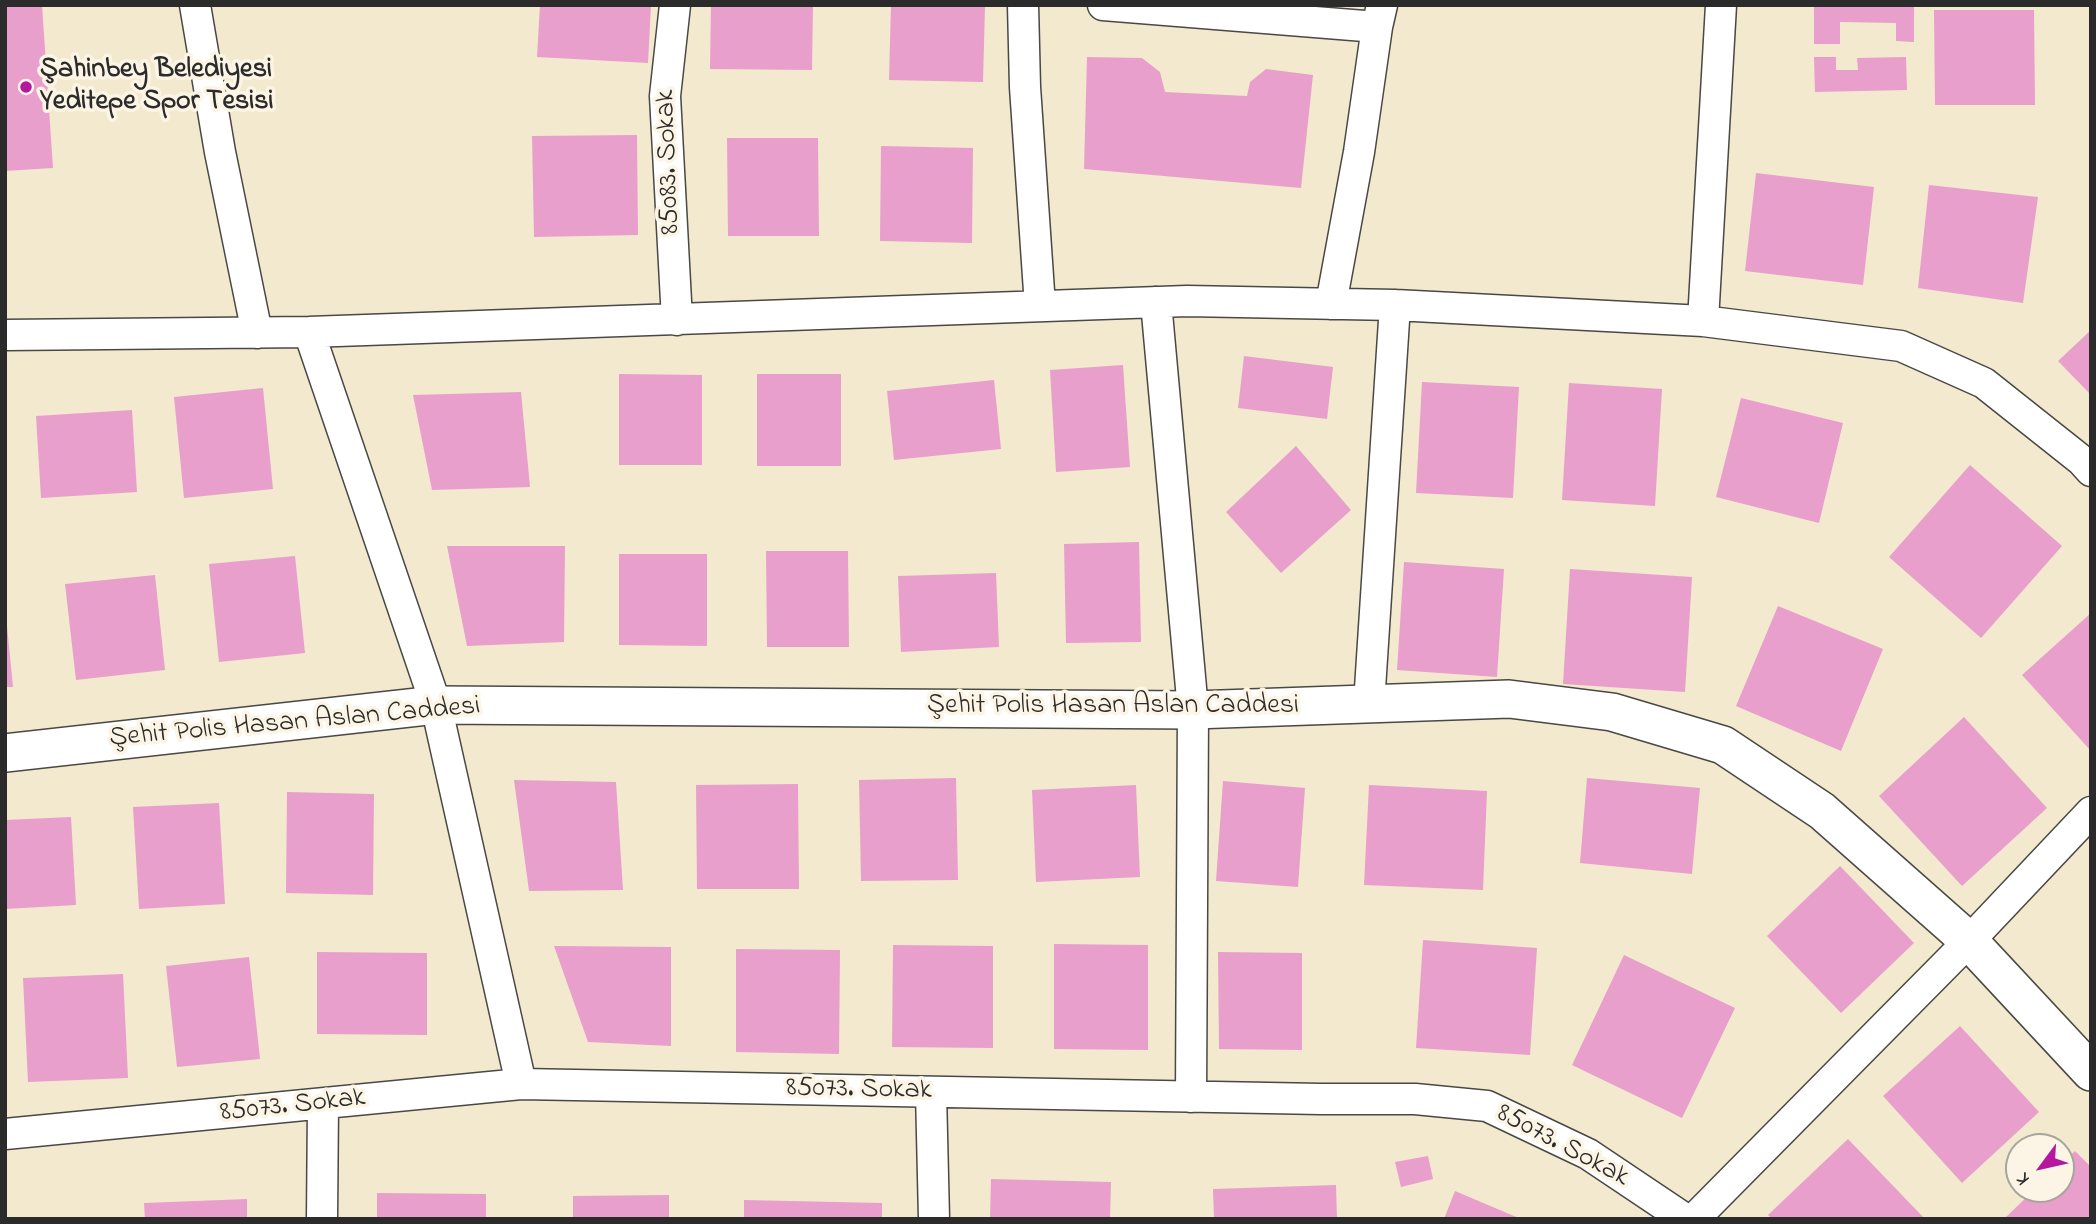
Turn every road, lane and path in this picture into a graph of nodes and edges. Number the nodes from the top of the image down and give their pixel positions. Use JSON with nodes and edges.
{"nodes":[{"id":1,"x":195,"y":5,"type":"edge"},
{"id":2,"x":675,"y":5,"type":"edge"},
{"id":3,"x":1023,"y":5,"type":"edge"},
{"id":4,"x":1103,"y":5,"type":"edge"},
{"id":5,"x":1721,"y":5,"type":"edge"},
{"id":6,"x":1379,"y":16,"type":"edge"},
{"id":7,"x":1156,"y":302,"type":"junction"},
{"id":8,"x":1331,"y":304,"type":"junction"},
{"id":9,"x":1395,"y":305,"type":"junction"},
{"id":10,"x":1040,"y":306,"type":"junction"},
{"id":11,"x":677,"y":320,"type":"junction"},
{"id":12,"x":1703,"y":321,"type":"junction"},
{"id":13,"x":309,"y":332,"type":"junction"},
{"id":14,"x":257,"y":333,"type":"junction"},
{"id":15,"x":5,"y":335,"type":"edge"},
{"id":16,"x":2091,"y":471,"type":"edge"},
{"id":17,"x":1369,"y":704,"type":"junction"},
{"id":18,"x":436,"y":705,"type":"junction"},
{"id":19,"x":1193,"y":710,"type":"junction"},
{"id":20,"x":5,"y":753,"type":"edge"},
{"id":21,"x":2091,"y":812,"type":"edge"},
{"id":22,"x":1969,"y":941,"type":"junction"},
{"id":23,"x":2091,"y":1072,"type":"edge"},
{"id":24,"x":521,"y":1084,"type":"junction"},
{"id":25,"x":931,"y":1092,"type":"junction"},
{"id":26,"x":1191,"y":1097,"type":"junction"},
{"id":27,"x":323,"y":1104,"type":"junction"},
{"id":28,"x":5,"y":1134,"type":"edge"},
{"id":29,"x":322,"y":1219,"type":"edge"},
{"id":30,"x":934,"y":1219,"type":"edge"},
{"id":31,"x":1685,"y":1219,"type":"edge"},
{"id":32,"x":1695,"y":1219,"type":"edge"}],
"edges":[{"from":1,"to":14,"type":"street"},
{"from":2,"to":11,"type":"street","name":"85083. Sokak"},
{"from":3,"to":10,"type":"street"},
{"from":4,"to":6,"type":"street"},
{"from":5,"to":12,"type":"street"},
{"from":6,"to":8,"type":"street"},
{"from":7,"to":8,"type":"street"},
{"from":7,"to":10,"type":"street"},
{"from":7,"to":19,"type":"street"},
{"from":8,"to":9,"type":"street"},
{"from":9,"to":12,"type":"street"},
{"from":9,"to":17,"type":"street"},
{"from":10,"to":11,"type":"street"},
{"from":11,"to":13,"type":"street"},
{"from":12,"to":16,"type":"street"},
{"from":13,"to":14,"type":"street"},
{"from":13,"to":18,"type":"street"},
{"from":14,"to":15,"type":"street"},
{"from":17,"to":19,"type":"street","name":"Şehit Polis Hasan Aslan Caddesi"},
{"from":17,"to":22,"type":"street","name":"Şehit Polis Hasan Aslan Caddesi"},
{"from":18,"to":19,"type":"street","name":"Şehit Polis Hasan Aslan Caddesi"},
{"from":18,"to":20,"type":"street","name":"Şehit Polis Hasan Aslan Caddesi"},
{"from":18,"to":24,"type":"street"},
{"from":19,"to":26,"type":"street"},
{"from":21,"to":22,"type":"street"},
{"from":22,"to":23,"type":"street","name":"Şehit Polis Hasan Aslan Caddesi"},
{"from":22,"to":32,"type":"street"},
{"from":24,"to":25,"type":"street","name":"85073. Sokak"},
{"from":24,"to":27,"type":"street","name":"85073. Sokak"},
{"from":25,"to":26,"type":"street","name":"85073. Sokak"},
{"from":25,"to":30,"type":"street"},
{"from":26,"to":31,"type":"street","name":"85073. Sokak"},
{"from":27,"to":28,"type":"street","name":"85073. Sokak"},
{"from":27,"to":29,"type":"street"}]}
